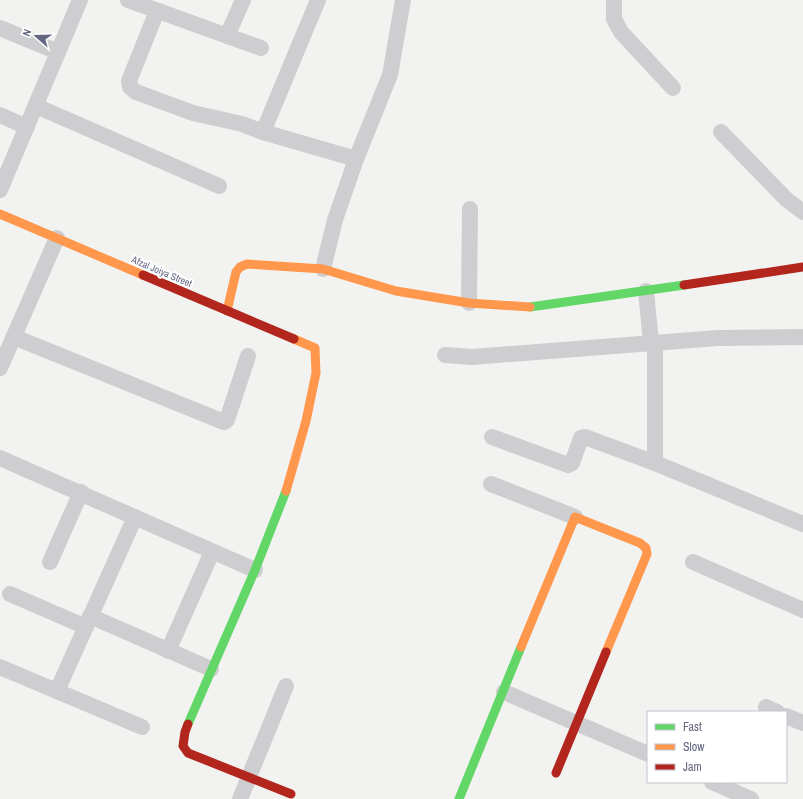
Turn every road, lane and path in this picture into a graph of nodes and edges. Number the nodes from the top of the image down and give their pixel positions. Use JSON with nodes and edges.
{"nodes":[{"id":1,"x":80,"y":0,"type":"edge"},
{"id":2,"x":128,"y":0,"type":"edge"},
{"id":3,"x":242,"y":0,"type":"edge"},
{"id":4,"x":318,"y":0,"type":"edge"},
{"id":5,"x":403,"y":0,"type":"edge"},
{"id":6,"x":614,"y":0,"type":"edge"},
{"id":7,"x":157,"y":11,"type":"junction"},
{"id":8,"x":0,"y":28,"type":"edge"},
{"id":9,"x":227,"y":36,"type":"junction"},
{"id":10,"x":261,"y":48,"type":"dead end"},
{"id":11,"x":58,"y":52,"type":"junction"},
{"id":12,"x":674,"y":88,"type":"dead end"},
{"id":13,"x":36,"y":106,"type":"junction"},
{"id":14,"x":0,"y":115,"type":"edge"},
{"id":15,"x":27,"y":127,"type":"junction"},
{"id":16,"x":263,"y":132,"type":"junction"},
{"id":17,"x":721,"y":132,"type":"dead end"},
{"id":18,"x":356,"y":159,"type":"junction"},
{"id":19,"x":219,"y":186,"type":"dead end"},
{"id":20,"x":0,"y":190,"type":"edge"},
{"id":21,"x":470,"y":209,"type":"dead end"},
{"id":22,"x":803,"y":212,"type":"edge"},
{"id":23,"x":0,"y":214,"type":"edge"},
{"id":24,"x":57,"y":238,"type":"junction"},
{"id":25,"x":803,"y":267,"type":"edge"},
{"id":26,"x":323,"y":269,"type":"junction"},
{"id":27,"x":646,"y":291,"type":"junction"},
{"id":28,"x":469,"y":303,"type":"junction"},
{"id":29,"x":227,"y":310,"type":"junction"},
{"id":30,"x":14,"y":337,"type":"junction"},
{"id":31,"x":803,"y":337,"type":"edge"},
{"id":32,"x":653,"y":343,"type":"junction"},
{"id":33,"x":446,"y":355,"type":"dead end"},
{"id":34,"x":248,"y":356,"type":"dead end"},
{"id":35,"x":0,"y":368,"type":"edge"},
{"id":36,"x":492,"y":437,"type":"dead end"},
{"id":37,"x":0,"y":458,"type":"edge"},
{"id":38,"x":655,"y":463,"type":"junction"},
{"id":39,"x":491,"y":484,"type":"dead end"},
{"id":40,"x":81,"y":492,"type":"junction"},
{"id":41,"x":135,"y":517,"type":"junction"},
{"id":42,"x":575,"y":517,"type":"junction"},
{"id":43,"x":803,"y":524,"type":"edge"},
{"id":44,"x":212,"y":552,"type":"junction"},
{"id":45,"x":50,"y":562,"type":"dead end"},
{"id":46,"x":694,"y":562,"type":"dead end"},
{"id":47,"x":255,"y":570,"type":"junction"},
{"id":48,"x":10,"y":594,"type":"dead end"},
{"id":49,"x":803,"y":610,"type":"edge"},
{"id":50,"x":88,"y":621,"type":"junction"},
{"id":51,"x":168,"y":651,"type":"junction"},
{"id":52,"x":0,"y":667,"type":"edge"},
{"id":53,"x":211,"y":669,"type":"junction"},
{"id":54,"x":286,"y":686,"type":"dead end"},
{"id":55,"x":57,"y":691,"type":"junction"},
{"id":56,"x":504,"y":692,"type":"junction"},
{"id":57,"x":787,"y":716,"type":"edge"},
{"id":58,"x":576,"y":723,"type":"junction"},
{"id":59,"x":803,"y":723,"type":"edge"},
{"id":60,"x":142,"y":727,"type":"dead end"},
{"id":61,"x":647,"y":754,"type":"edge"},
{"id":62,"x":556,"y":773,"type":"dead end"},
{"id":63,"x":248,"y":777,"type":"junction"},
{"id":64,"x":714,"y":783,"type":"edge"},
{"id":65,"x":291,"y":794,"type":"dead end"},
{"id":66,"x":240,"y":799,"type":"edge"},
{"id":67,"x":459,"y":799,"type":"edge"},
{"id":68,"x":752,"y":799,"type":"edge"}],
"edges":[{"from":1,"to":11,"type":"street"},
{"from":2,"to":7,"type":"street"},
{"from":3,"to":9,"type":"street"},
{"from":4,"to":16,"type":"street"},
{"from":5,"to":18,"type":"street"},
{"from":6,"to":12,"type":"street"},
{"from":7,"to":9,"type":"street"},
{"from":7,"to":16,"type":"street"},
{"from":8,"to":11,"type":"street"},
{"from":9,"to":10,"type":"street"},
{"from":11,"to":13,"type":"street"},
{"from":13,"to":15,"type":"street"},
{"from":13,"to":19,"type":"street"},
{"from":14,"to":15,"type":"street"},
{"from":15,"to":20,"type":"street"},
{"from":16,"to":18,"type":"street"},
{"from":17,"to":22,"type":"street"},
{"from":18,"to":26,"type":"street"},
{"from":21,"to":28,"type":"street"},
{"from":23,"to":24,"type":"street","name":"Afzal Joiya Street"},
{"from":24,"to":29,"type":"street","name":"Afzal Joiya Street"},
{"from":24,"to":30,"type":"street"},
{"from":25,"to":27,"type":"street"},
{"from":26,"to":28,"type":"street"},
{"from":26,"to":29,"type":"street"},
{"from":27,"to":28,"type":"street"},
{"from":27,"to":32,"type":"street"},
{"from":29,"to":47,"type":"street","name":"Afzal Joiya Street"},
{"from":30,"to":34,"type":"street"},
{"from":30,"to":35,"type":"street"},
{"from":31,"to":32,"type":"street"},
{"from":32,"to":33,"type":"street"},
{"from":32,"to":38,"type":"street"},
{"from":36,"to":38,"type":"street"},
{"from":37,"to":40,"type":"street"},
{"from":38,"to":43,"type":"street"},
{"from":39,"to":42,"type":"street"},
{"from":40,"to":41,"type":"street"},
{"from":40,"to":45,"type":"street"},
{"from":41,"to":44,"type":"street"},
{"from":41,"to":50,"type":"street"},
{"from":42,"to":56,"type":"street"},
{"from":42,"to":58,"type":"street"},
{"from":44,"to":47,"type":"street"},
{"from":44,"to":51,"type":"street"},
{"from":46,"to":49,"type":"street"},
{"from":47,"to":53,"type":"street"},
{"from":48,"to":50,"type":"street"},
{"from":50,"to":51,"type":"street"},
{"from":50,"to":55,"type":"street"},
{"from":51,"to":53,"type":"street"},
{"from":52,"to":55,"type":"street"},
{"from":53,"to":63,"type":"street"},
{"from":54,"to":63,"type":"street"},
{"from":55,"to":60,"type":"street"},
{"from":56,"to":58,"type":"street"},
{"from":56,"to":67,"type":"street"},
{"from":57,"to":59,"type":"street"},
{"from":58,"to":61,"type":"street"},
{"from":58,"to":62,"type":"street"},
{"from":63,"to":65,"type":"street"},
{"from":63,"to":66,"type":"street"},
{"from":64,"to":68,"type":"street"}]}
